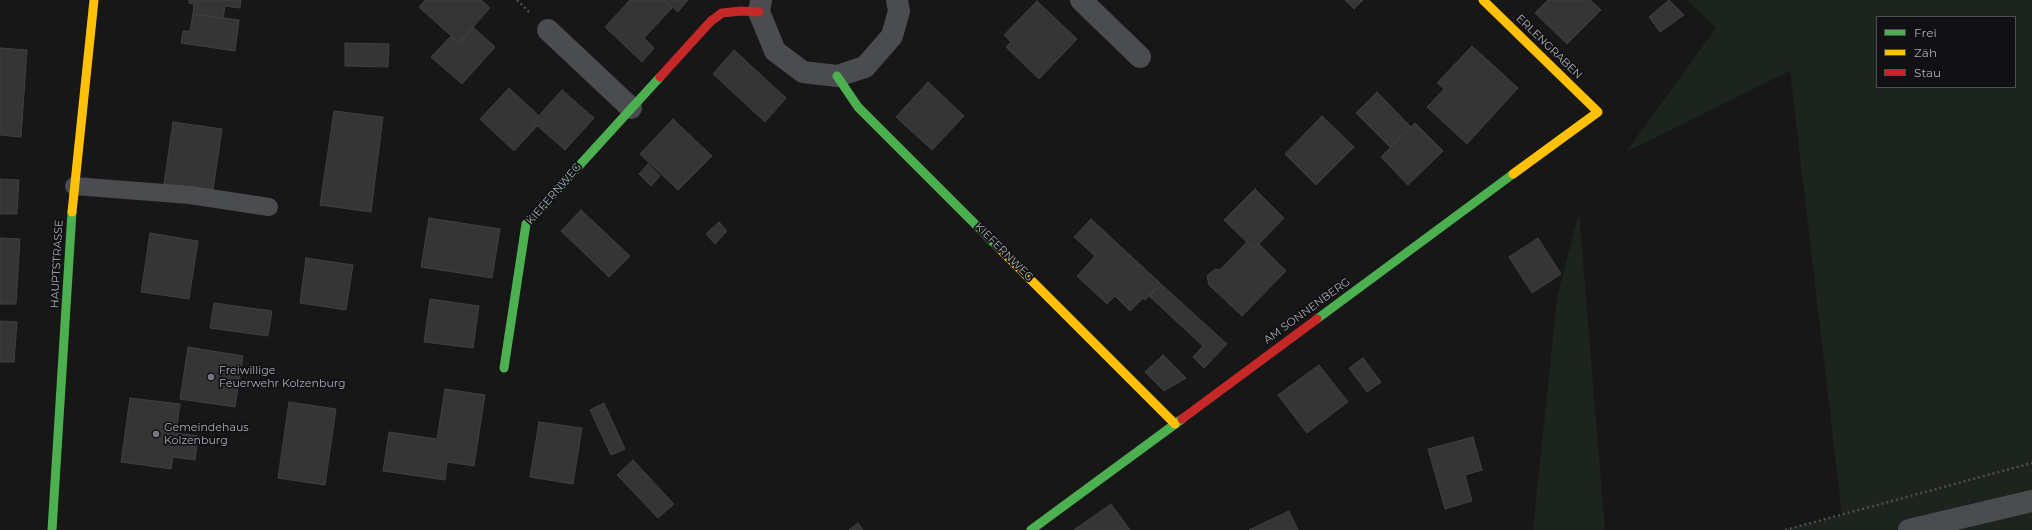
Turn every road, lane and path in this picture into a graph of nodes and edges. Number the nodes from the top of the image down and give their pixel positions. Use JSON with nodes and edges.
{"nodes":[{"id":1,"x":94,"y":0,"type":"edge"},
{"id":2,"x":897,"y":0,"type":"edge"},
{"id":3,"x":1081,"y":0,"type":"edge"},
{"id":4,"x":1483,"y":0,"type":"edge"},
{"id":5,"x":760,"y":6,"type":"edge"},
{"id":6,"x":548,"y":30,"type":"dead end"},
{"id":7,"x":1140,"y":57,"type":"dead end"},
{"id":8,"x":837,"y":76,"type":"junction"},
{"id":9,"x":631,"y":108,"type":"junction"},
{"id":10,"x":1598,"y":112,"type":"joint"},
{"id":11,"x":74,"y":186,"type":"junction"},
{"id":12,"x":269,"y":207,"type":"dead end"},
{"id":13,"x":504,"y":368,"type":"dead end"},
{"id":14,"x":1175,"y":424,"type":"junction"},
{"id":15,"x":2032,"y":463,"type":"edge"},
{"id":16,"x":2032,"y":501,"type":"edge"},
{"id":17,"x":52,"y":530,"type":"edge"},
{"id":18,"x":1031,"y":530,"type":"edge"},
{"id":19,"x":1785,"y":530,"type":"edge"},
{"id":20,"x":1909,"y":530,"type":"edge"}],
"edges":[{"from":1,"to":11,"type":"street","name":"HAUPTSTRASSE"},
{"from":2,"to":8,"type":"street","name":"KIEFERNWEG"},
{"from":3,"to":7,"type":"street"},
{"from":4,"to":10,"type":"street","name":"ERLENGRABEN"},
{"from":5,"to":8,"type":"street","name":"KIEFERNWEG"},
{"from":5,"to":9,"type":"street","name":"KIEFERNWEG"},
{"from":6,"to":9,"type":"street"},
{"from":8,"to":14,"type":"street","name":"KIEFERNWEG"},
{"from":9,"to":13,"type":"street","name":"KIEFERNWEG"},
{"from":10,"to":14,"type":"street","name":"AM SONNENBERG"},
{"from":11,"to":12,"type":"lane"},
{"from":11,"to":17,"type":"street","name":"HAUPTSTRASSE"},
{"from":14,"to":18,"type":"street","name":"AM SONNENBERG"},
{"from":15,"to":19,"type":"path"},
{"from":16,"to":20,"type":"street"}]}
